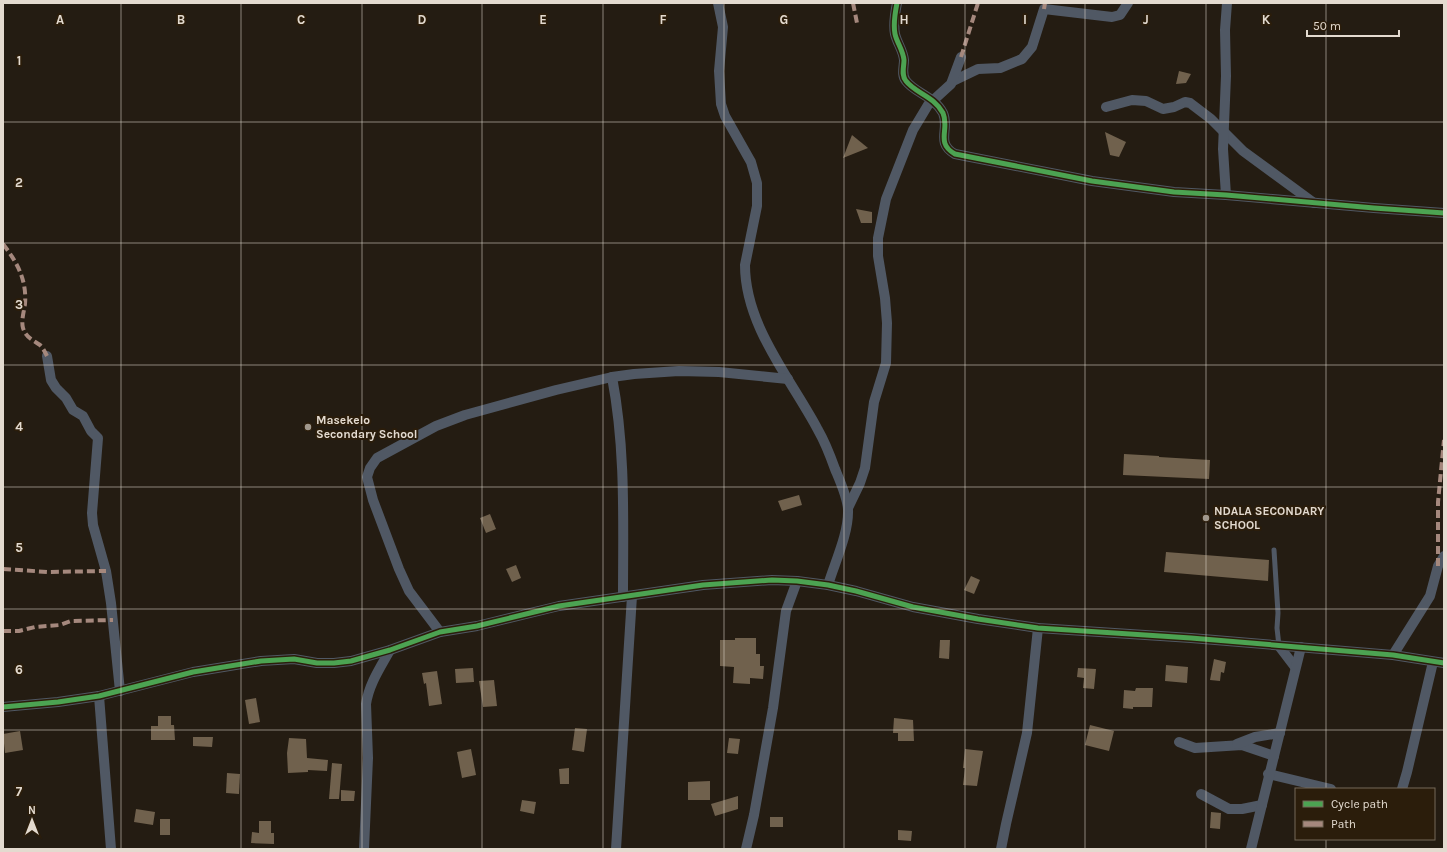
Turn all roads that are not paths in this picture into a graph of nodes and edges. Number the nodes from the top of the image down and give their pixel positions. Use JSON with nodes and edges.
{"nodes":[{"id":1,"x":718,"y":3,"type":"edge"},
{"id":2,"x":897,"y":3,"type":"edge"},
{"id":3,"x":1128,"y":3,"type":"edge"},
{"id":4,"x":1228,"y":3,"type":"edge"},
{"id":5,"x":960,"y":57,"type":"dead end"},
{"id":6,"x":953,"y":81,"type":"junction"},
{"id":7,"x":932,"y":101,"type":"junction"},
{"id":8,"x":1106,"y":106,"type":"dead end"},
{"id":9,"x":1223,"y":130,"type":"junction"},
{"id":10,"x":1226,"y":195,"type":"junction"},
{"id":11,"x":1314,"y":202,"type":"junction"},
{"id":12,"x":1444,"y":213,"type":"edge"},
{"id":13,"x":47,"y":356,"type":"dead end"},
{"id":14,"x":612,"y":377,"type":"junction"},
{"id":15,"x":788,"y":379,"type":"junction"},
{"id":16,"x":848,"y":508,"type":"junction"},
{"id":17,"x":1274,"y":550,"type":"dead end"},
{"id":18,"x":1444,"y":556,"type":"edge"},
{"id":19,"x":797,"y":581,"type":"junction"},
{"id":20,"x":828,"y":585,"type":"junction"},
{"id":21,"x":627,"y":597,"type":"junction"},
{"id":22,"x":1038,"y":628,"type":"junction"},
{"id":23,"x":440,"y":632,"type":"junction"},
{"id":24,"x":1279,"y":646,"type":"junction"},
{"id":25,"x":1300,"y":647,"type":"junction"},
{"id":26,"x":390,"y":650,"type":"junction"},
{"id":27,"x":1393,"y":655,"type":"junction"},
{"id":28,"x":1433,"y":662,"type":"junction"},
{"id":29,"x":1444,"y":663,"type":"edge"},
{"id":30,"x":1295,"y":668,"type":"junction"},
{"id":31,"x":120,"y":691,"type":"junction"},
{"id":32,"x":99,"y":696,"type":"junction"},
{"id":33,"x":3,"y":707,"type":"edge"},
{"id":34,"x":1280,"y":733,"type":"junction"},
{"id":35,"x":1179,"y":742,"type":"dead end"},
{"id":36,"x":1237,"y":744,"type":"junction"},
{"id":37,"x":1274,"y":756,"type":"junction"},
{"id":38,"x":1268,"y":774,"type":"junction"},
{"id":39,"x":1327,"y":788,"type":"edge"},
{"id":40,"x":1402,"y":788,"type":"edge"},
{"id":41,"x":1201,"y":794,"type":"dead end"},
{"id":42,"x":1262,"y":805,"type":"junction"},
{"id":43,"x":111,"y":849,"type":"edge"},
{"id":44,"x":364,"y":849,"type":"edge"},
{"id":45,"x":616,"y":849,"type":"edge"},
{"id":46,"x":746,"y":849,"type":"edge"},
{"id":47,"x":1002,"y":849,"type":"edge"},
{"id":48,"x":1251,"y":849,"type":"edge"}],
"edges":[{"from":1,"to":15,"type":"street"},
{"from":2,"to":7,"type":"street"},
{"from":3,"to":6,"type":"street"},
{"from":4,"to":9,"type":"street"},
{"from":5,"to":6,"type":"street"},
{"from":6,"to":7,"type":"street"},
{"from":7,"to":10,"type":"street"},
{"from":7,"to":16,"type":"street"},
{"from":8,"to":9,"type":"street"},
{"from":9,"to":10,"type":"street"},
{"from":9,"to":11,"type":"street"},
{"from":10,"to":11,"type":"street"},
{"from":11,"to":12,"type":"street"},
{"from":13,"to":31,"type":"street"},
{"from":14,"to":15,"type":"street"},
{"from":14,"to":21,"type":"street"},
{"from":14,"to":23,"type":"street"},
{"from":15,"to":16,"type":"street"},
{"from":16,"to":20,"type":"street"},
{"from":17,"to":24,"type":"lane"},
{"from":18,"to":27,"type":"street"},
{"from":19,"to":20,"type":"street"},
{"from":19,"to":21,"type":"street"},
{"from":19,"to":46,"type":"street"},
{"from":20,"to":22,"type":"street"},
{"from":21,"to":23,"type":"street"},
{"from":21,"to":45,"type":"street"},
{"from":22,"to":24,"type":"street"},
{"from":22,"to":47,"type":"street"},
{"from":23,"to":26,"type":"street"},
{"from":24,"to":25,"type":"street"},
{"from":24,"to":30,"type":"street"},
{"from":25,"to":27,"type":"street"},
{"from":25,"to":30,"type":"street"},
{"from":26,"to":31,"type":"street"},
{"from":26,"to":44,"type":"street"},
{"from":27,"to":28,"type":"street"},
{"from":28,"to":29,"type":"street"},
{"from":28,"to":40,"type":"street"},
{"from":30,"to":34,"type":"street"},
{"from":31,"to":32,"type":"street"},
{"from":32,"to":33,"type":"street"},
{"from":32,"to":43,"type":"street"},
{"from":34,"to":36,"type":"street"},
{"from":34,"to":37,"type":"street"},
{"from":35,"to":36,"type":"street"},
{"from":36,"to":37,"type":"street"},
{"from":37,"to":38,"type":"street"},
{"from":38,"to":39,"type":"street"},
{"from":38,"to":42,"type":"street"},
{"from":41,"to":42,"type":"street"},
{"from":42,"to":48,"type":"street"}]}
